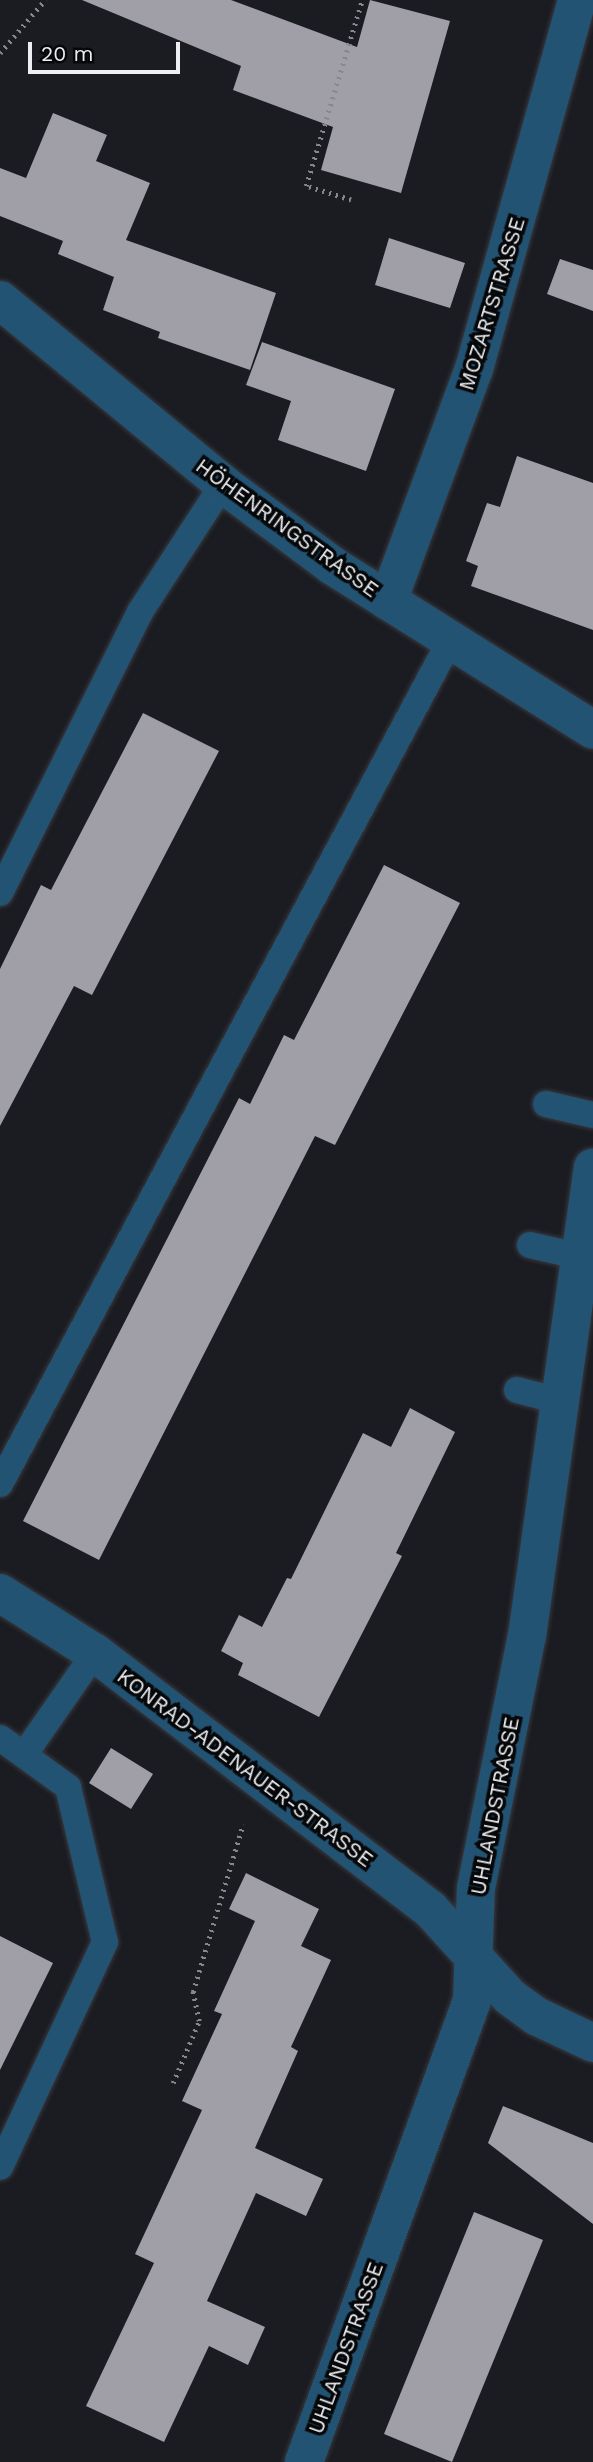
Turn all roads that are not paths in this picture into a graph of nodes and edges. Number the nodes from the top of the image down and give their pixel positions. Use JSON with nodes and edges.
{"nodes":[{"id":1,"x":578,"y":0,"type":"edge"},
{"id":2,"x":0,"y":300,"type":"edge"},
{"id":3,"x":223,"y":484,"type":"junction"},
{"id":4,"x":388,"y":601,"type":"junction"},
{"id":5,"x":450,"y":641,"type":"junction"},
{"id":6,"x":593,"y":730,"type":"edge"},
{"id":7,"x":0,"y":893,"type":"edge"},
{"id":8,"x":547,"y":1104,"type":"dead end"},
{"id":9,"x":593,"y":1115,"type":"edge"},
{"id":10,"x":593,"y":1168,"type":"edge"},
{"id":11,"x":530,"y":1245,"type":"dead end"},
{"id":12,"x":582,"y":1257,"type":"junction"},
{"id":13,"x":517,"y":1390,"type":"dead end"},
{"id":14,"x":563,"y":1402,"type":"junction"},
{"id":15,"x":0,"y":1484,"type":"edge"},
{"id":16,"x":0,"y":1593,"type":"edge"},
{"id":17,"x":95,"y":1653,"type":"junction"},
{"id":18,"x":0,"y":1738,"type":"edge"},
{"id":19,"x":24,"y":1755,"type":"junction"},
{"id":20,"x":477,"y":1958,"type":"junction"},
{"id":21,"x":593,"y":2043,"type":"edge"},
{"id":22,"x":0,"y":2167,"type":"edge"},
{"id":23,"x":304,"y":2462,"type":"edge"}],
"edges":[{"from":1,"to":4,"type":"street","name":"MOZARTSTRASSE"},
{"from":2,"to":3,"type":"street","name":"HÖHENRINGSTRASSE"},
{"from":3,"to":4,"type":"street","name":"HÖHENRINGSTRASSE"},
{"from":3,"to":7,"type":"lane"},
{"from":4,"to":5,"type":"street","name":"HÖHENRINGSTRASSE"},
{"from":5,"to":6,"type":"street","name":"HÖHENRINGSTRASSE"},
{"from":5,"to":15,"type":"lane"},
{"from":8,"to":9,"type":"lane"},
{"from":10,"to":12,"type":"street","name":"UHLANDSTRASSE"},
{"from":11,"to":12,"type":"lane"},
{"from":12,"to":14,"type":"street","name":"UHLANDSTRASSE"},
{"from":13,"to":14,"type":"lane"},
{"from":14,"to":20,"type":"street","name":"UHLANDSTRASSE"},
{"from":16,"to":17,"type":"street","name":"KONRAD-ADENAUER-STRASSE"},
{"from":17,"to":19,"type":"lane"},
{"from":17,"to":20,"type":"street","name":"KONRAD-ADENAUER-STRASSE"},
{"from":18,"to":19,"type":"lane"},
{"from":19,"to":22,"type":"lane"},
{"from":20,"to":21,"type":"street","name":"KONRAD-ADENAUER-STRASSE"},
{"from":20,"to":23,"type":"street","name":"UHLANDSTRASSE"}]}
